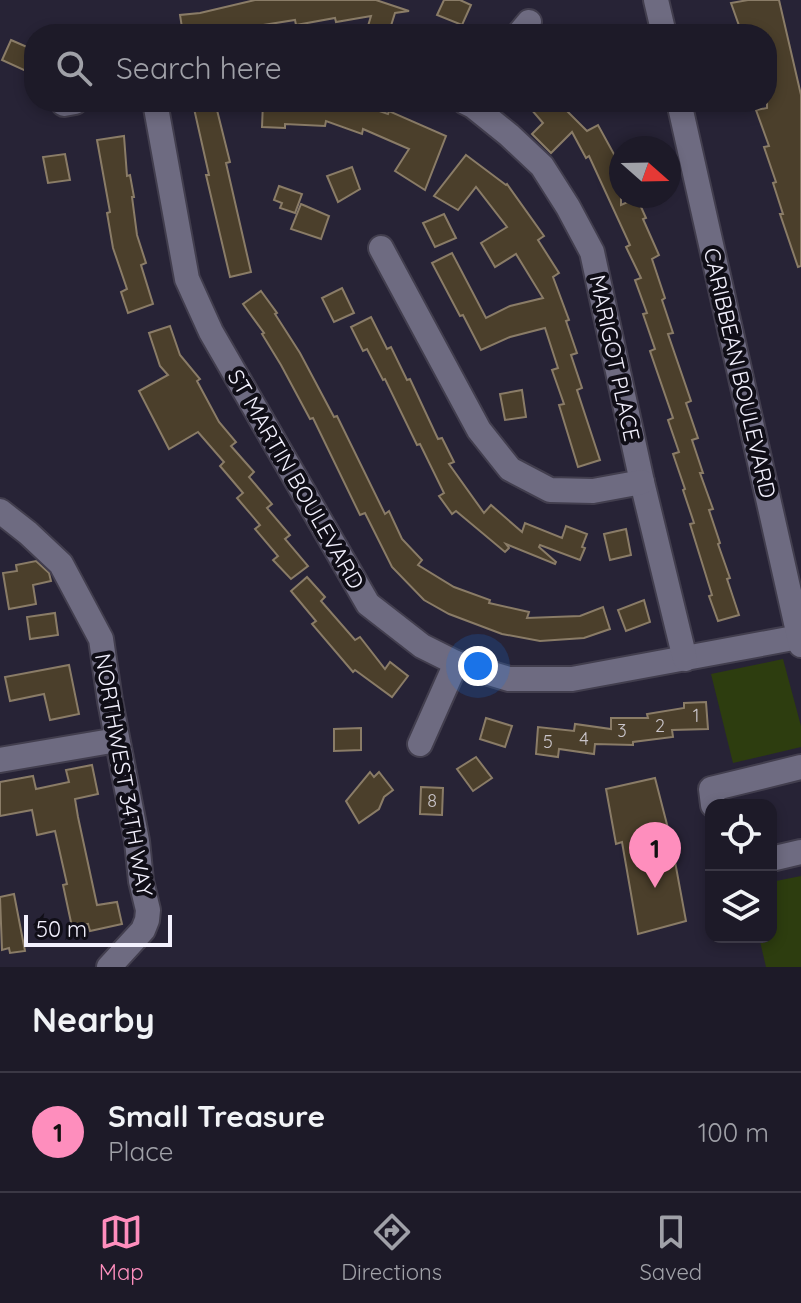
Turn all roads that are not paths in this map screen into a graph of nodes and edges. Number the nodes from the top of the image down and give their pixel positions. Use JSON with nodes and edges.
{"nodes":[{"id":1,"x":656,"y":0,"type":"edge"},
{"id":2,"x":662,"y":24,"type":"edge"},
{"id":3,"x":157,"y":112,"type":"edge"},
{"id":4,"x":482,"y":112,"type":"edge"},
{"id":5,"x":681,"y":112,"type":"edge"},
{"id":6,"x":381,"y":248,"type":"dead end"},
{"id":7,"x":642,"y":482,"type":"junction"},
{"id":8,"x":0,"y":511,"type":"edge"},
{"id":9,"x":800,"y":641,"type":"edge"},
{"id":10,"x":685,"y":659,"type":"junction"},
{"id":11,"x":456,"y":663,"type":"junction"},
{"id":12,"x":117,"y":740,"type":"junction"},
{"id":13,"x":420,"y":744,"type":"dead end"},
{"id":14,"x":0,"y":760,"type":"edge"},
{"id":15,"x":801,"y":767,"type":"edge"},
{"id":16,"x":712,"y":799,"type":"edge"},
{"id":17,"x":801,"y":852,"type":"edge"},
{"id":18,"x":777,"y":858,"type":"edge"},
{"id":19,"x":109,"y":967,"type":"edge"}],
"edges":[{"from":1,"to":2,"type":"street"},
{"from":3,"to":11,"type":"street","name":"ST MARTIN BOULEVARD"},
{"from":4,"to":7,"type":"street","name":"MARIGOT PLACE"},
{"from":5,"to":9,"type":"street","name":"CARIBBEAN BOULEVARD"},
{"from":6,"to":7,"type":"street"},
{"from":7,"to":10,"type":"street","name":"MARIGOT PLACE"},
{"from":8,"to":12,"type":"street","name":"NORTHWEST 34TH WAY"},
{"from":9,"to":10,"type":"street","name":"ST MARTIN BOULEVARD"},
{"from":10,"to":11,"type":"street","name":"ST MARTIN BOULEVARD"},
{"from":11,"to":13,"type":"street"},
{"from":12,"to":14,"type":"street"},
{"from":12,"to":19,"type":"street","name":"NORTHWEST 34TH WAY"},
{"from":15,"to":16,"type":"street"},
{"from":17,"to":18,"type":"street"}]}
